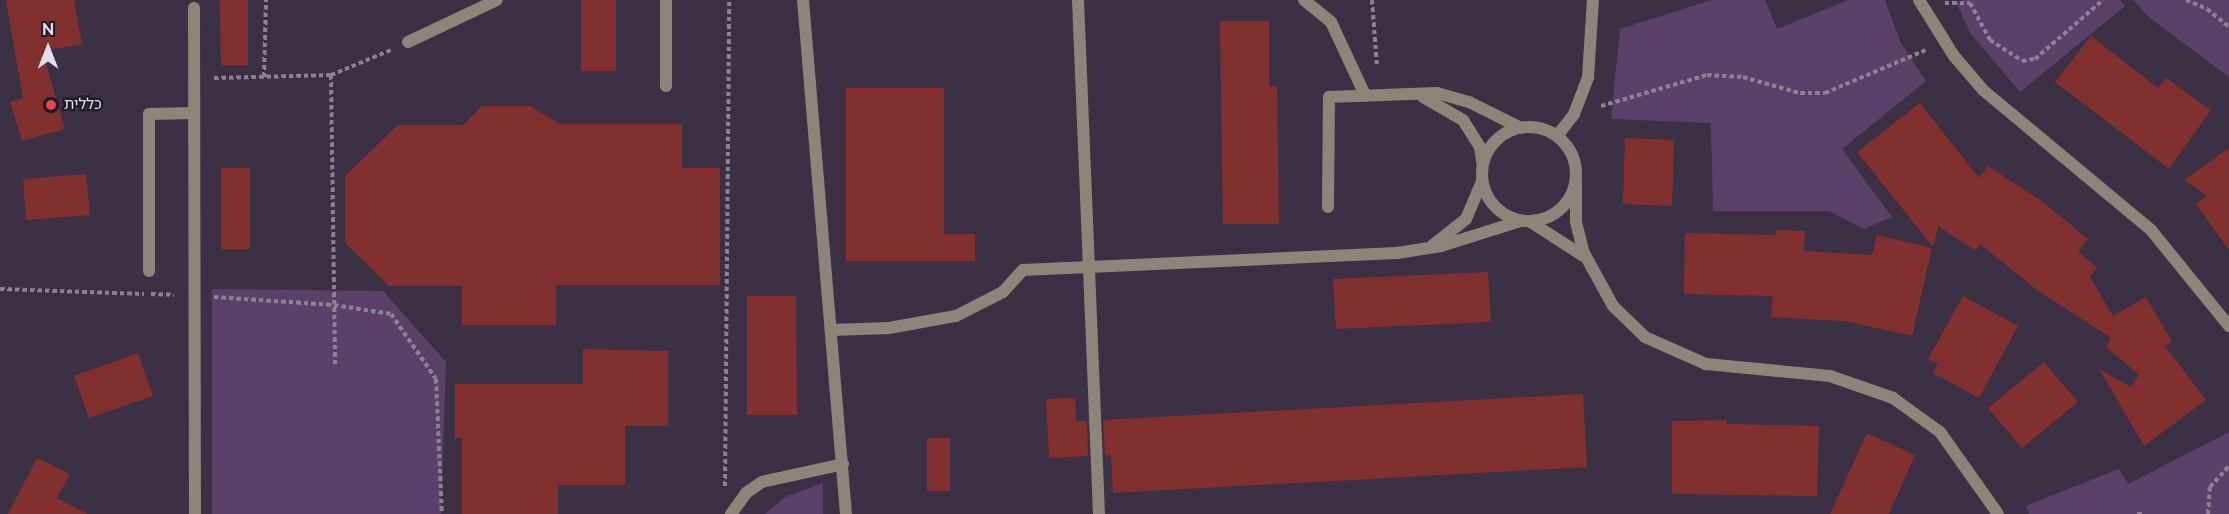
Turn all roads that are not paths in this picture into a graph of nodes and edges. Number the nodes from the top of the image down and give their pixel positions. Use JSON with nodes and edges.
{"nodes":[{"id":1,"x":497,"y":0,"type":"edge"},
{"id":2,"x":666,"y":0,"type":"edge"},
{"id":3,"x":802,"y":0,"type":"edge"},
{"id":4,"x":1078,"y":0,"type":"edge"},
{"id":5,"x":1304,"y":0,"type":"edge"},
{"id":6,"x":1593,"y":0,"type":"edge"},
{"id":7,"x":1922,"y":5,"type":"edge"},
{"id":8,"x":194,"y":8,"type":"dead end"},
{"id":9,"x":408,"y":42,"type":"road end"},
{"id":10,"x":666,"y":86,"type":"dead end"},
{"id":11,"x":1411,"y":94,"type":"junction"},
{"id":12,"x":1365,"y":95,"type":"junction"},
{"id":13,"x":194,"y":113,"type":"junction"},
{"id":14,"x":1521,"y":128,"type":"junction"},
{"id":15,"x":1557,"y":136,"type":"junction"},
{"id":16,"x":1482,"y":170,"type":"junction"},
{"id":17,"x":1576,"y":182,"type":"junction"},
{"id":18,"x":1328,"y":207,"type":"dead end"},
{"id":19,"x":1525,"y":221,"type":"junction"},
{"id":20,"x":1427,"y":249,"type":"junction"},
{"id":21,"x":1588,"y":260,"type":"junction"},
{"id":22,"x":1088,"y":267,"type":"junction"},
{"id":23,"x":149,"y":271,"type":"dead end"},
{"id":24,"x":2229,"y":326,"type":"edge"},
{"id":25,"x":832,"y":330,"type":"junction"},
{"id":26,"x":843,"y":464,"type":"junction"},
{"id":27,"x":195,"y":514,"type":"edge"},
{"id":28,"x":731,"y":514,"type":"edge"},
{"id":29,"x":846,"y":514,"type":"edge"},
{"id":30,"x":1099,"y":514,"type":"edge"},
{"id":31,"x":1998,"y":514,"type":"edge"}],
"edges":[{"from":1,"to":9,"type":"street"},
{"from":2,"to":10,"type":"street"},
{"from":3,"to":25,"type":"street"},
{"from":4,"to":22,"type":"street"},
{"from":5,"to":12,"type":"street"},
{"from":6,"to":15,"type":"street"},
{"from":7,"to":24,"type":"street"},
{"from":8,"to":13,"type":"street"},
{"from":11,"to":12,"type":"street"},
{"from":11,"to":14,"type":"street"},
{"from":11,"to":16,"type":"street"},
{"from":12,"to":18,"type":"street"},
{"from":13,"to":23,"type":"street"},
{"from":13,"to":27,"type":"street"},
{"from":14,"to":15,"type":"street"},
{"from":14,"to":16,"type":"street"},
{"from":15,"to":17,"type":"street"},
{"from":16,"to":19,"type":"street"},
{"from":16,"to":20,"type":"street"},
{"from":17,"to":19,"type":"street"},
{"from":17,"to":21,"type":"street"},
{"from":19,"to":20,"type":"street"},
{"from":19,"to":21,"type":"street"},
{"from":20,"to":22,"type":"street"},
{"from":21,"to":31,"type":"street"},
{"from":22,"to":25,"type":"street"},
{"from":22,"to":30,"type":"street"},
{"from":25,"to":26,"type":"street"},
{"from":26,"to":28,"type":"street"},
{"from":26,"to":29,"type":"street"}]}
